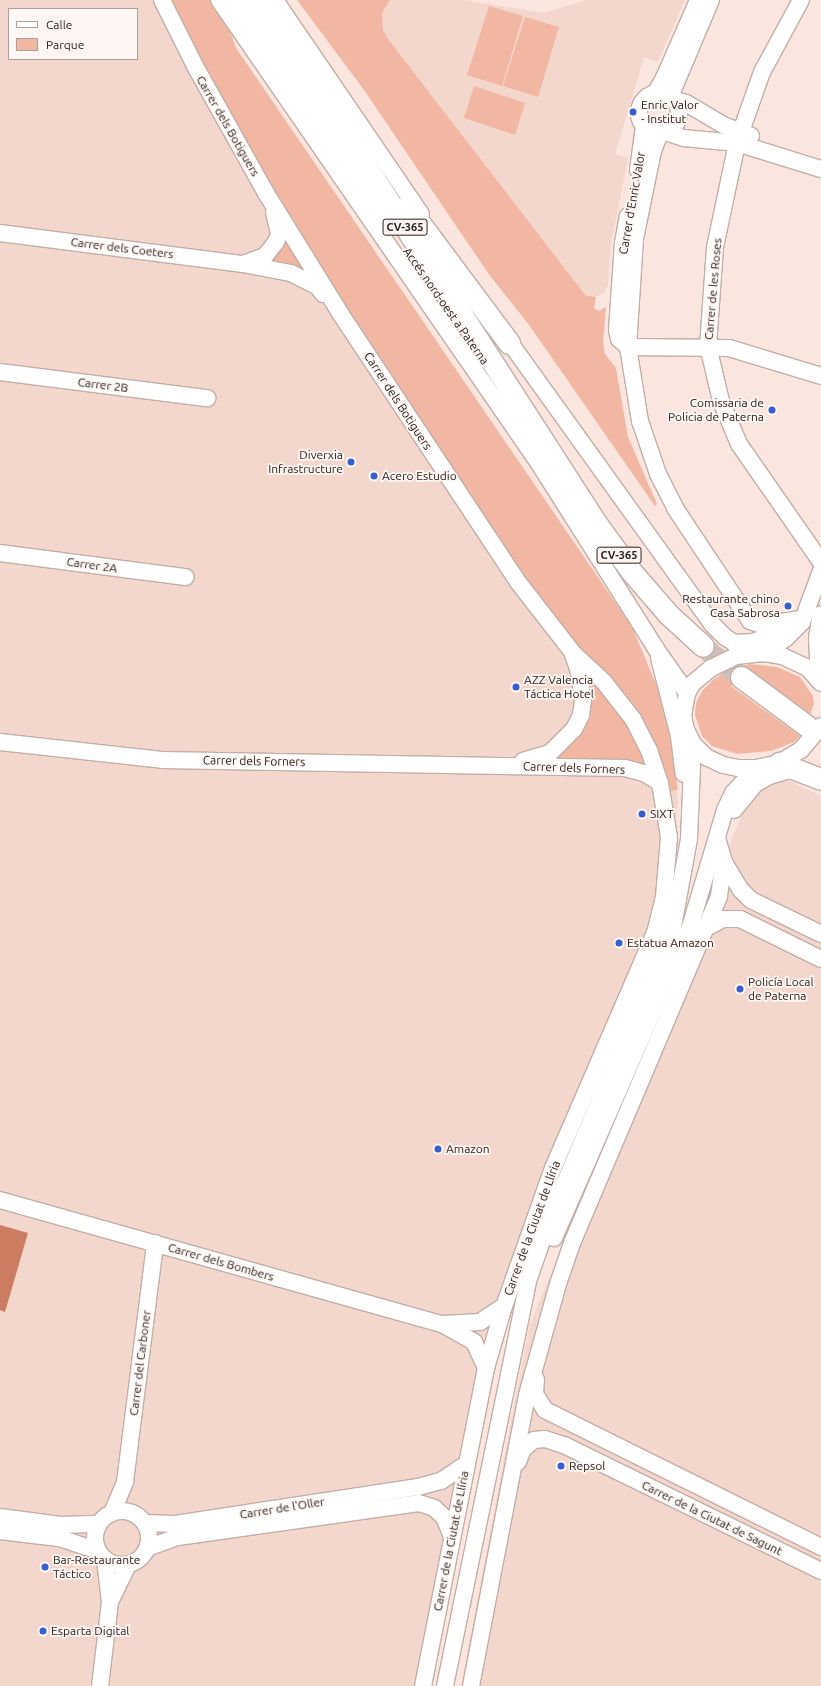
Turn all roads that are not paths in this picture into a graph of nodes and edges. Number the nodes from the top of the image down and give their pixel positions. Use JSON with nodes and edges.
{"nodes":[{"id":1,"x":162,"y":0,"type":"edge"},
{"id":2,"x":218,"y":0,"type":"edge"},
{"id":3,"x":236,"y":0,"type":"edge"},
{"id":4,"x":265,"y":0,"type":"edge"},
{"id":5,"x":698,"y":0,"type":"edge"},
{"id":6,"x":711,"y":0,"type":"edge"},
{"id":7,"x":801,"y":0,"type":"edge"},
{"id":8,"x":666,"y":96,"type":"junction"},
{"id":9,"x":644,"y":126,"type":"junction"},
{"id":10,"x":662,"y":133,"type":"junction"},
{"id":11,"x":739,"y":138,"type":"junction"},
{"id":12,"x":821,"y":157,"type":"edge"},
{"id":13,"x":821,"y":168,"type":"edge"},
{"id":14,"x":266,"y":193,"type":"junction"},
{"id":15,"x":0,"y":233,"type":"edge"},
{"id":16,"x":243,"y":264,"type":"junction"},
{"id":17,"x":340,"y":313,"type":"junction"},
{"id":18,"x":509,"y":343,"type":"joint"},
{"id":19,"x":708,"y":346,"type":"junction"},
{"id":20,"x":628,"y":347,"type":"junction"},
{"id":21,"x":0,"y":372,"type":"edge"},
{"id":22,"x":821,"y":376,"type":"edge"},
{"id":23,"x":207,"y":398,"type":"dead end"},
{"id":24,"x":544,"y":457,"type":"junction"},
{"id":25,"x":0,"y":553,"type":"edge"},
{"id":26,"x":821,"y":562,"type":"edge"},
{"id":27,"x":821,"y":571,"type":"edge"},
{"id":28,"x":185,"y":577,"type":"dead end"},
{"id":29,"x":809,"y":616,"type":"edge"},
{"id":30,"x":734,"y":643,"type":"junction"},
{"id":31,"x":703,"y":646,"type":"tunnel mouth"},
{"id":32,"x":656,"y":650,"type":"junction"},
{"id":33,"x":573,"y":653,"type":"junction"},
{"id":34,"x":757,"y":653,"type":"junction"},
{"id":35,"x":740,"y":677,"type":"tunnel mouth"},
{"id":36,"x":820,"y":682,"type":"edge"},
{"id":37,"x":687,"y":693,"type":"junction"},
{"id":38,"x":814,"y":726,"type":"edge"},
{"id":39,"x":0,"y":742,"type":"edge"},
{"id":40,"x":693,"y":744,"type":"junction"},
{"id":41,"x":509,"y":765,"type":"junction"},
{"id":42,"x":788,"y":766,"type":"junction"},
{"id":43,"x":756,"y":768,"type":"junction"},
{"id":44,"x":821,"y":779,"type":"edge"},
{"id":45,"x":660,"y":784,"type":"junction"},
{"id":46,"x":689,"y":813,"type":"junction"},
{"id":47,"x":718,"y":841,"type":"junction"},
{"id":48,"x":724,"y":862,"type":"junction"},
{"id":49,"x":760,"y":904,"type":"junction"},
{"id":50,"x":750,"y":924,"type":"junction"},
{"id":51,"x":706,"y":928,"type":"junction"},
{"id":52,"x":821,"y":934,"type":"edge"},
{"id":53,"x":821,"y":959,"type":"edge"},
{"id":54,"x":623,"y":1042,"type":"junction"},
{"id":55,"x":546,"y":1193,"type":"junction"},
{"id":56,"x":0,"y":1200,"type":"edge"},
{"id":57,"x":155,"y":1243,"type":"junction"},
{"id":58,"x":504,"y":1306,"type":"junction"},
{"id":59,"x":442,"y":1324,"type":"junction"},
{"id":60,"x":518,"y":1326,"type":"junction"},
{"id":61,"x":540,"y":1348,"type":"junction"},
{"id":62,"x":486,"y":1368,"type":"junction"},
{"id":63,"x":614,"y":1444,"type":"junction"},
{"id":64,"x":466,"y":1464,"type":"junction"},
{"id":65,"x":604,"y":1464,"type":"junction"},
{"id":66,"x":512,"y":1474,"type":"junction"},
{"id":67,"x":125,"y":1482,"type":"junction"},
{"id":68,"x":418,"y":1487,"type":"junction"},
{"id":69,"x":419,"y":1503,"type":"junction"},
{"id":70,"x":112,"y":1513,"type":"junction"},
{"id":71,"x":0,"y":1517,"type":"edge"},
{"id":72,"x":140,"y":1519,"type":"junction"},
{"id":73,"x":98,"y":1524,"type":"junction"},
{"id":74,"x":0,"y":1531,"type":"edge"},
{"id":75,"x":452,"y":1537,"type":"junction"},
{"id":76,"x":821,"y":1547,"type":"edge"},
{"id":77,"x":147,"y":1548,"type":"junction"},
{"id":78,"x":101,"y":1555,"type":"junction"},
{"id":79,"x":128,"y":1565,"type":"junction"},
{"id":80,"x":821,"y":1571,"type":"edge"},
{"id":81,"x":110,"y":1602,"type":"junction"},
{"id":82,"x":100,"y":1686,"type":"edge"},
{"id":83,"x":423,"y":1686,"type":"edge"},
{"id":84,"x":445,"y":1686,"type":"edge"},
{"id":85,"x":471,"y":1686,"type":"edge"}],
"edges":[{"from":1,"to":14,"type":"street","name":"Carrer dels Botiguers"},
{"from":2,"to":24,"type":"street"},
{"from":3,"to":24,"type":"main road"},
{"from":4,"to":18,"type":"main road"},
{"from":4,"to":24,"type":"main road","name":"Accés nord-oest a Paterna","number":"CV-365"},
{"from":5,"to":8,"type":"street"},
{"from":6,"to":8,"type":"street"},
{"from":7,"to":11,"type":"street","name":"Carrer de les Roses"},
{"from":8,"to":9,"type":"street"},
{"from":8,"to":10,"type":"street"},
{"from":8,"to":11,"type":"street"},
{"from":9,"to":10,"type":"street"},
{"from":9,"to":20,"type":"street","name":"Carrer d'Enric Valor"},
{"from":10,"to":11,"type":"street"},
{"from":10,"to":20,"type":"street","name":"Carrer d'Enric Valor"},
{"from":11,"to":12,"type":"street"},
{"from":11,"to":13,"type":"street"},
{"from":11,"to":19,"type":"street","name":"Carrer de les Roses"},
{"from":14,"to":16,"type":"street","name":"Carrer dels Coeters"},
{"from":14,"to":17,"type":"street","name":"Carrer dels Botiguers"},
{"from":15,"to":16,"type":"street","name":"Carrer dels Coeters"},
{"from":16,"to":17,"type":"street","name":"Carrer dels Coeters"},
{"from":17,"to":33,"type":"street","name":"Carrer dels Botiguers"},
{"from":18,"to":30,"type":"street"},
{"from":19,"to":20,"type":"street"},
{"from":19,"to":22,"type":"street"},
{"from":19,"to":26,"type":"street","name":"Carrer de les Roses"},
{"from":20,"to":29,"type":"street","name":"Carrer d'Enric Valor"},
{"from":21,"to":23,"type":"street","name":"Carrer 2B"},
{"from":24,"to":31,"type":"main road","name":"Accés nord-oest a Paterna","number":"CV-365"},
{"from":24,"to":32,"type":"street"},
{"from":25,"to":28,"type":"street","name":"Carrer 2A"},
{"from":27,"to":29,"type":"street"},
{"from":29,"to":30,"type":"street"},
{"from":29,"to":34,"type":"street"},
{"from":29,"to":36,"type":"street"},
{"from":30,"to":34,"type":"street"},
{"from":32,"to":37,"type":"street"},
{"from":32,"to":46,"type":"street"},
{"from":33,"to":41,"type":"street","name":"Carrer dels Forners"},
{"from":33,"to":45,"type":"street","name":"Carrer dels Botiguers"},
{"from":34,"to":36,"type":"street"},
{"from":34,"to":37,"type":"street"},
{"from":35,"to":38,"type":"main road"},
{"from":37,"to":40,"type":"street"},
{"from":38,"to":42,"type":"street"},
{"from":39,"to":41,"type":"street","name":"Carrer dels Forners"},
{"from":40,"to":43,"type":"street"},
{"from":40,"to":46,"type":"street","name":"Carrer de la Ciutat de Llíria"},
{"from":41,"to":45,"type":"street","name":"Carrer dels Forners"},
{"from":42,"to":43,"type":"street"},
{"from":42,"to":44,"type":"main road"},
{"from":42,"to":47,"type":"street"},
{"from":43,"to":47,"type":"street","name":"Carrer de la Ciutat de Llíria"},
{"from":45,"to":55,"type":"street","name":"Carrer de la Ciutat de Llíria"},
{"from":46,"to":54,"type":"street","name":"Carrer de la Ciutat de Llíria"},
{"from":47,"to":48,"type":"street","name":"Carrer de la Ciutat de Llíria"},
{"from":47,"to":60,"type":"street","name":"Carrer de la Ciutat de Llíria"},
{"from":48,"to":49,"type":"street"},
{"from":48,"to":51,"type":"street","name":"Carrer de la Ciutat de Llíria"},
{"from":49,"to":50,"type":"street"},
{"from":49,"to":52,"type":"street"},
{"from":50,"to":51,"type":"street"},
{"from":50,"to":53,"type":"street"},
{"from":51,"to":61,"type":"street","name":"Carrer de la Ciutat de Llíria"},
{"from":54,"to":55,"type":"street"},
{"from":54,"to":60,"type":"street","name":"Carrer de la Ciutat de Llíria"},
{"from":55,"to":58,"type":"street","name":"Carrer de la Ciutat de Llíria"},
{"from":56,"to":57,"type":"street","name":"Carrer dels Bombers"},
{"from":57,"to":59,"type":"street","name":"Carrer dels Bombers"},
{"from":57,"to":67,"type":"street","name":"Carrer del Carboner"},
{"from":58,"to":59,"type":"street","name":"Carrer dels Bombers"},
{"from":58,"to":62,"type":"street","name":"Carrer de la Ciutat de Llíria"},
{"from":59,"to":62,"type":"street","name":"Carrer dels Bombers"},
{"from":60,"to":84,"type":"street","name":"Carrer de la Ciutat de Llíria"},
{"from":61,"to":63,"type":"street","name":"Carrer de la Ciutat de Sagunt"},
{"from":61,"to":66,"type":"street","name":"Carrer de la Ciutat de Llíria"},
{"from":62,"to":64,"type":"street","name":"Carrer de la Ciutat de Llíria"},
{"from":63,"to":65,"type":"street"},
{"from":63,"to":76,"type":"street","name":"Carrer de la Ciutat de Sagunt"},
{"from":64,"to":68,"type":"street","name":"Carrer de l'Oller"},
{"from":64,"to":75,"type":"street","name":"Carrer de la Ciutat de Llíria"},
{"from":65,"to":66,"type":"street","name":"Carrer de la Ciutat de Sagunt"},
{"from":65,"to":80,"type":"street","name":"Carrer de la Ciutat de Sagunt"},
{"from":66,"to":85,"type":"street","name":"Carrer de la Ciutat de Llíria"},
{"from":67,"to":70,"type":"street","name":"Carrer del Carboner"},
{"from":67,"to":72,"type":"street","name":"Carrer del Carboner"},
{"from":68,"to":69,"type":"street"},
{"from":68,"to":72,"type":"street","name":"Carrer de l'Oller"},
{"from":69,"to":75,"type":"street"},
{"from":69,"to":77,"type":"street","name":"Carrer de l'Oller"},
{"from":70,"to":72,"type":"street"},
{"from":70,"to":73,"type":"street"},
{"from":71,"to":73,"type":"street"},
{"from":72,"to":77,"type":"street"},
{"from":73,"to":78,"type":"street"},
{"from":74,"to":78,"type":"street"},
{"from":75,"to":83,"type":"street","name":"Carrer de la Ciutat de Llíria"},
{"from":77,"to":79,"type":"street"},
{"from":78,"to":79,"type":"street"},
{"from":78,"to":81,"type":"street"},
{"from":79,"to":81,"type":"street"},
{"from":81,"to":82,"type":"street"}]}
